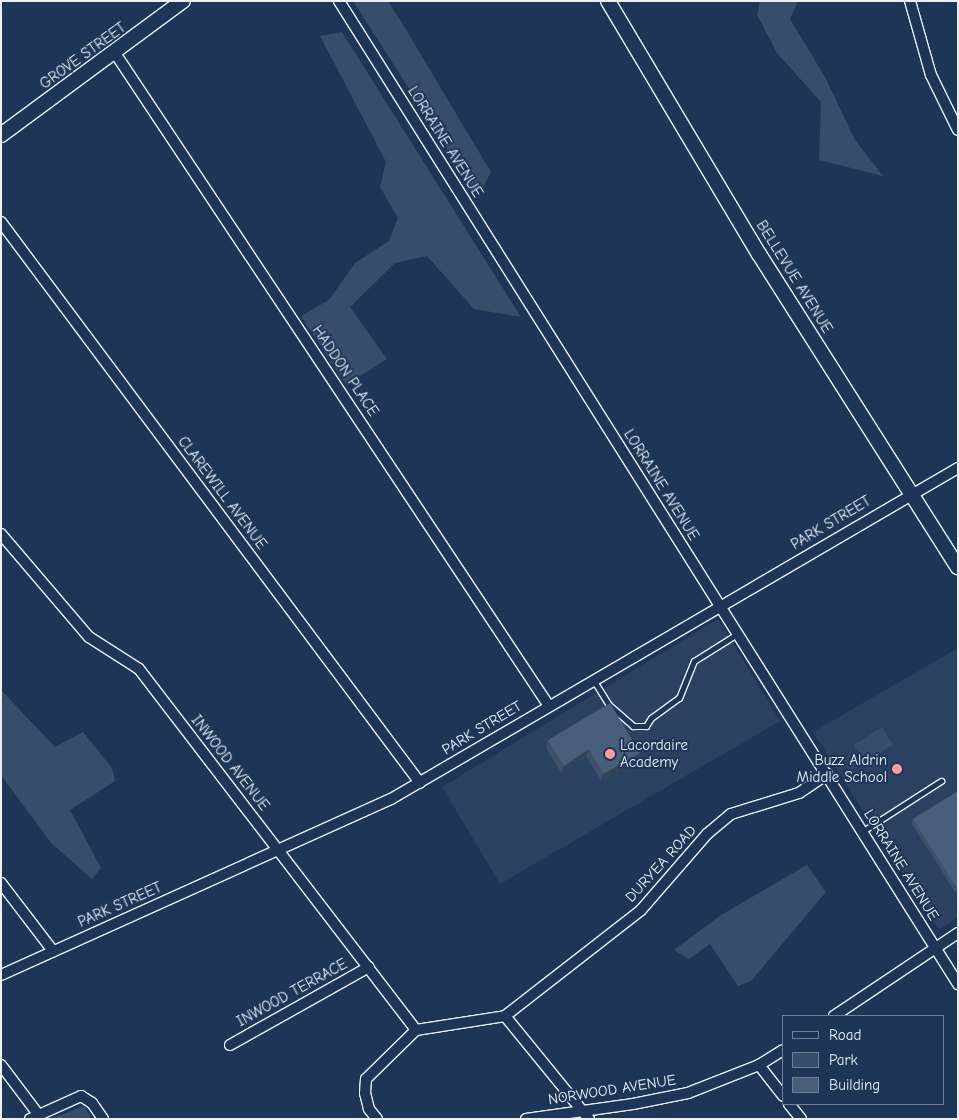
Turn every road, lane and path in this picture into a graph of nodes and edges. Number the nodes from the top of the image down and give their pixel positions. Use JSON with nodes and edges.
{"nodes":[{"id":1,"x":183,"y":1,"type":"edge"},
{"id":2,"x":339,"y":1,"type":"edge"},
{"id":3,"x":608,"y":1,"type":"edge"},
{"id":4,"x":910,"y":1,"type":"edge"},
{"id":5,"x":115,"y":53,"type":"junction"},
{"id":6,"x":958,"y":130,"type":"edge"},
{"id":7,"x":1,"y":135,"type":"edge"},
{"id":8,"x":1,"y":222,"type":"edge"},
{"id":9,"x":958,"y":468,"type":"edge"},
{"id":10,"x":911,"y":493,"type":"junction"},
{"id":11,"x":1,"y":534,"type":"edge"},
{"id":12,"x":958,"y":567,"type":"edge"},
{"id":13,"x":720,"y":606,"type":"junction"},
{"id":14,"x":737,"y":634,"type":"junction"},
{"id":15,"x":593,"y":680,"type":"junction"},
{"id":16,"x":549,"y":706,"type":"junction"},
{"id":17,"x":827,"y":774,"type":"junction"},
{"id":18,"x":941,"y":781,"type":"dead end"},
{"id":19,"x":420,"y":783,"type":"junction"},
{"id":20,"x":863,"y":831,"type":"junction"},
{"id":21,"x":278,"y":850,"type":"junction"},
{"id":22,"x":1,"y":883,"type":"edge"},
{"id":23,"x":958,"y":933,"type":"edge"},
{"id":24,"x":935,"y":948,"type":"junction"},
{"id":25,"x":53,"y":951,"type":"junction"},
{"id":26,"x":369,"y":967,"type":"junction"},
{"id":27,"x":1,"y":975,"type":"edge"},
{"id":28,"x":958,"y":984,"type":"edge"},
{"id":29,"x":835,"y":1015,"type":"edge"},
{"id":30,"x":505,"y":1016,"type":"junction"},
{"id":31,"x":416,"y":1030,"type":"junction"},
{"id":32,"x":230,"y":1045,"type":"dead end"},
{"id":33,"x":782,"y":1051,"type":"edge"},
{"id":34,"x":1,"y":1065,"type":"edge"},
{"id":35,"x":759,"y":1065,"type":"junction"},
{"id":36,"x":782,"y":1095,"type":"edge"},
{"id":37,"x":790,"y":1105,"type":"edge"},
{"id":38,"x":586,"y":1115,"type":"edge"},
{"id":39,"x":34,"y":1116,"type":"edge"},
{"id":40,"x":103,"y":1119,"type":"edge"},
{"id":41,"x":377,"y":1119,"type":"edge"},
{"id":42,"x":526,"y":1119,"type":"edge"},
{"id":43,"x":801,"y":1119,"type":"edge"}],
"edges":[{"from":1,"to":5,"type":"street","name":"GROVE STREET"},
{"from":2,"to":13,"type":"street","name":"LORRAINE AVENUE"},
{"from":3,"to":10,"type":"street","name":"BELLEVUE AVENUE"},
{"from":4,"to":6,"type":"street"},
{"from":5,"to":7,"type":"street","name":"GROVE STREET"},
{"from":5,"to":16,"type":"street","name":"HADDON PLACE"},
{"from":8,"to":19,"type":"street","name":"CLAREWILL AVENUE"},
{"from":9,"to":10,"type":"street","name":"PARK STREET"},
{"from":10,"to":12,"type":"street","name":"BELLEVUE AVENUE"},
{"from":10,"to":13,"type":"street","name":"PARK STREET"},
{"from":11,"to":21,"type":"street","name":"INWOOD AVENUE"},
{"from":13,"to":14,"type":"street","name":"LORRAINE AVENUE"},
{"from":13,"to":15,"type":"street","name":"PARK STREET"},
{"from":14,"to":15,"type":"lane"},
{"from":14,"to":17,"type":"street","name":"LORRAINE AVENUE"},
{"from":15,"to":16,"type":"street","name":"PARK STREET"},
{"from":16,"to":19,"type":"street","name":"PARK STREET"},
{"from":17,"to":20,"type":"street","name":"LORRAINE AVENUE"},
{"from":17,"to":30,"type":"street","name":"DURYEA ROAD"},
{"from":18,"to":20,"type":"lane"},
{"from":19,"to":21,"type":"street","name":"PARK STREET"},
{"from":20,"to":24,"type":"street","name":"LORRAINE AVENUE"},
{"from":21,"to":25,"type":"street","name":"PARK STREET"},
{"from":21,"to":26,"type":"street","name":"INWOOD AVENUE"},
{"from":22,"to":25,"type":"street"},
{"from":23,"to":24,"type":"street"},
{"from":24,"to":28,"type":"street","name":"LORRAINE AVENUE"},
{"from":24,"to":29,"type":"street"},
{"from":25,"to":27,"type":"street","name":"PARK STREET"},
{"from":26,"to":31,"type":"street","name":"INWOOD AVENUE"},
{"from":26,"to":32,"type":"street","name":"INWOOD TERRACE"},
{"from":30,"to":31,"type":"street"},
{"from":30,"to":38,"type":"street"},
{"from":31,"to":41,"type":"street"},
{"from":33,"to":35,"type":"street","name":"NORWOOD AVENUE"},
{"from":34,"to":39,"type":"street"},
{"from":35,"to":36,"type":"street"},
{"from":35,"to":38,"type":"street","name":"NORWOOD AVENUE"},
{"from":37,"to":43,"type":"street"},
{"from":38,"to":42,"type":"street","name":"NORWOOD AVENUE"},
{"from":39,"to":40,"type":"street"}]}
